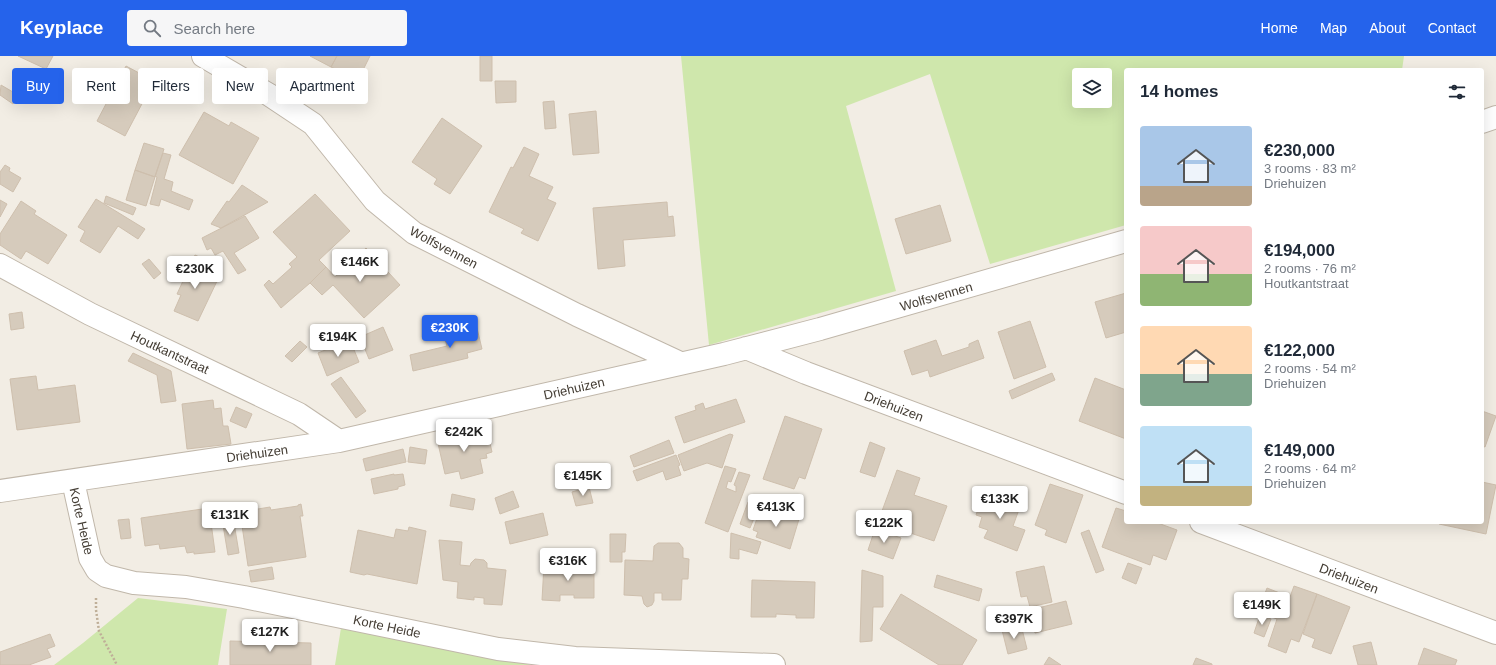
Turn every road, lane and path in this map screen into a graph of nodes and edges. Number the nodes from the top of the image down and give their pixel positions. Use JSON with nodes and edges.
{"nodes":[{"id":1,"x":203,"y":56,"type":"edge"},
{"id":2,"x":1496,"y":117,"type":"edge"},
{"id":3,"x":1484,"y":121,"type":"edge"},
{"id":4,"x":1124,"y":242,"type":"edge"},
{"id":5,"x":0,"y":265,"type":"edge"},
{"id":6,"x":746,"y":348,"type":"junction"},
{"id":7,"x":680,"y":363,"type":"junction"},
{"id":8,"x":339,"y":441,"type":"junction"},
{"id":9,"x":73,"y":481,"type":"junction"},
{"id":10,"x":0,"y":491,"type":"edge"},
{"id":11,"x":1124,"y":493,"type":"edge"},
{"id":12,"x":1207,"y":524,"type":"edge"},
{"id":13,"x":97,"y":570,"type":"junction"},
{"id":14,"x":1496,"y":633,"type":"edge"},
{"id":15,"x":117,"y":665,"type":"edge"},
{"id":16,"x":774,"y":665,"type":"edge"}],
"edges":[{"from":1,"to":7,"type":"street","name":"Wolfsvennen"},
{"from":2,"to":3,"type":"street"},
{"from":4,"to":6,"type":"street","name":"Wolfsvennen"},
{"from":5,"to":8,"type":"street","name":"Houtkantstraat"},
{"from":6,"to":7,"type":"street","name":"Driehuizen"},
{"from":6,"to":11,"type":"street","name":"Driehuizen"},
{"from":7,"to":8,"type":"street","name":"Driehuizen"},
{"from":8,"to":9,"type":"street","name":"Driehuizen"},
{"from":9,"to":10,"type":"street","name":"Driehuizen"},
{"from":9,"to":13,"type":"street","name":"Korte Heide"},
{"from":12,"to":14,"type":"street","name":"Driehuizen"},
{"from":13,"to":15,"type":"path"},
{"from":13,"to":16,"type":"street","name":"Korte Heide"}]}
